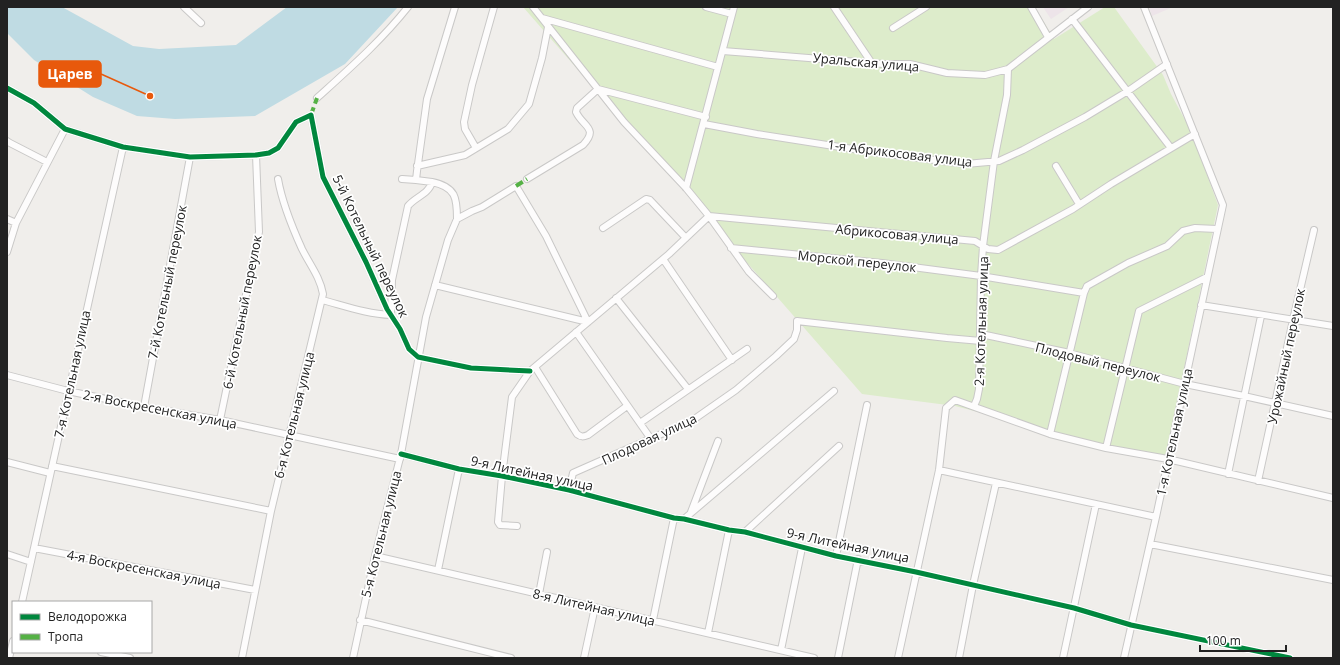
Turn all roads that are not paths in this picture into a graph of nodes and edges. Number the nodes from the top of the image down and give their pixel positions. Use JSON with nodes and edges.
{"nodes":[{"id":1,"x":184,"y":7,"type":"edge"},
{"id":2,"x":408,"y":7,"type":"edge"},
{"id":3,"x":454,"y":7,"type":"edge"},
{"id":4,"x":494,"y":7,"type":"edge"},
{"id":5,"x":533,"y":7,"type":"edge"},
{"id":6,"x":706,"y":7,"type":"edge"},
{"id":7,"x":734,"y":7,"type":"edge"},
{"id":8,"x":834,"y":7,"type":"edge"},
{"id":9,"x":926,"y":7,"type":"edge"},
{"id":10,"x":1031,"y":7,"type":"edge"},
{"id":11,"x":1088,"y":7,"type":"edge"},
{"id":12,"x":1144,"y":7,"type":"edge"},
{"id":13,"x":732,"y":14,"type":"junction"},
{"id":14,"x":542,"y":18,"type":"junction"},
{"id":15,"x":1072,"y":19,"type":"junction"},
{"id":16,"x":201,"y":23,"type":"dead end"},
{"id":17,"x":548,"y":27,"type":"junction"},
{"id":18,"x":894,"y":28,"type":"dead end"},
{"id":19,"x":1048,"y":37,"type":"junction"},
{"id":20,"x":722,"y":51,"type":"junction"},
{"id":21,"x":871,"y":62,"type":"junction"},
{"id":22,"x":1167,"y":64,"type":"junction"},
{"id":23,"x":718,"y":67,"type":"junction"},
{"id":24,"x":1008,"y":69,"type":"junction"},
{"id":25,"x":7,"y":88,"type":"edge"},
{"id":26,"x":598,"y":89,"type":"junction"},
{"id":27,"x":1128,"y":91,"type":"junction"},
{"id":28,"x":317,"y":98,"type":"dead end"},
{"id":29,"x":706,"y":117,"type":"junction"},
{"id":30,"x":704,"y":124,"type":"junction"},
{"id":31,"x":65,"y":129,"type":"junction"},
{"id":32,"x":1195,"y":134,"type":"junction"},
{"id":33,"x":7,"y":141,"type":"edge"},
{"id":34,"x":123,"y":147,"type":"junction"},
{"id":35,"x":476,"y":148,"type":"junction"},
{"id":36,"x":1171,"y":148,"type":"junction"},
{"id":37,"x":256,"y":155,"type":"junction"},
{"id":38,"x":190,"y":157,"type":"junction"},
{"id":39,"x":46,"y":162,"type":"junction"},
{"id":40,"x":994,"y":162,"type":"junction"},
{"id":41,"x":417,"y":166,"type":"junction"},
{"id":42,"x":1056,"y":166,"type":"dead end"},
{"id":43,"x":278,"y":179,"type":"dead end"},
{"id":44,"x":402,"y":179,"type":"dead end"},
{"id":45,"x":527,"y":179,"type":"dead end"},
{"id":46,"x":416,"y":180,"type":"junction"},
{"id":47,"x":432,"y":182,"type":"junction"},
{"id":48,"x":686,"y":188,"type":"junction"},
{"id":49,"x":1079,"y":204,"type":"junction"},
{"id":50,"x":709,"y":216,"type":"junction"},
{"id":51,"x":457,"y":219,"type":"junction"},
{"id":52,"x":7,"y":220,"type":"edge"},
{"id":53,"x":16,"y":224,"type":"junction"},
{"id":54,"x":603,"y":228,"type":"dead end"},
{"id":55,"x":1218,"y":229,"type":"junction"},
{"id":56,"x":1314,"y":230,"type":"dead end"},
{"id":57,"x":686,"y":238,"type":"junction"},
{"id":58,"x":983,"y":246,"type":"junction"},
{"id":59,"x":731,"y":248,"type":"junction"},
{"id":60,"x":7,"y":252,"type":"edge"},
{"id":61,"x":663,"y":259,"type":"junction"},
{"id":62,"x":982,"y":276,"type":"junction"},
{"id":63,"x":1207,"y":277,"type":"junction"},
{"id":64,"x":435,"y":285,"type":"junction"},
{"id":65,"x":1084,"y":293,"type":"junction"},
{"id":66,"x":773,"y":296,"type":"dead end"},
{"id":67,"x":616,"y":298,"type":"junction"},
{"id":68,"x":322,"y":300,"type":"junction"},
{"id":69,"x":1201,"y":305,"type":"junction"},
{"id":70,"x":391,"y":315,"type":"junction"},
{"id":71,"x":1261,"y":316,"type":"junction"},
{"id":72,"x":1292,"y":320,"type":"junction"},
{"id":73,"x":797,"y":321,"type":"joint"},
{"id":74,"x":588,"y":322,"type":"junction"},
{"id":75,"x":1333,"y":326,"type":"edge"},
{"id":76,"x":576,"y":332,"type":"junction"},
{"id":77,"x":981,"y":338,"type":"junction"},
{"id":78,"x":747,"y":349,"type":"dead end"},
{"id":79,"x":1069,"y":353,"type":"junction"},
{"id":80,"x":418,"y":357,"type":"junction"},
{"id":81,"x":732,"y":360,"type":"junction"},
{"id":82,"x":1126,"y":368,"type":"junction"},
{"id":83,"x":532,"y":369,"type":"junction"},
{"id":84,"x":7,"y":375,"type":"edge"},
{"id":85,"x":1185,"y":384,"type":"junction"},
{"id":86,"x":688,"y":389,"type":"junction"},
{"id":87,"x":68,"y":391,"type":"junction"},
{"id":88,"x":834,"y":391,"type":"dead end"},
{"id":89,"x":1244,"y":396,"type":"junction"},
{"id":90,"x":1275,"y":403,"type":"junction"},
{"id":91,"x":867,"y":405,"type":"dead end"},
{"id":92,"x":627,"y":406,"type":"junction"},
{"id":93,"x":974,"y":406,"type":"junction"},
{"id":94,"x":144,"y":407,"type":"junction"},
{"id":95,"x":1333,"y":416,"type":"edge"},
{"id":96,"x":220,"y":420,"type":"junction"},
{"id":97,"x":640,"y":423,"type":"junction"},
{"id":98,"x":1050,"y":434,"type":"junction"},
{"id":99,"x":290,"y":436,"type":"junction"},
{"id":100,"x":651,"y":439,"type":"junction"},
{"id":101,"x":718,"y":441,"type":"dead end"},
{"id":102,"x":840,"y":446,"type":"dead end"},
{"id":103,"x":1106,"y":448,"type":"junction"},
{"id":104,"x":400,"y":457,"type":"junction"},
{"id":105,"x":1168,"y":459,"type":"junction"},
{"id":106,"x":7,"y":462,"type":"edge"},
{"id":107,"x":52,"y":466,"type":"junction"},
{"id":108,"x":459,"y":469,"type":"junction"},
{"id":109,"x":939,"y":470,"type":"junction"},
{"id":110,"x":50,"y":473,"type":"junction"},
{"id":111,"x":1228,"y":474,"type":"junction"},
{"id":112,"x":502,"y":476,"type":"junction"},
{"id":113,"x":1258,"y":481,"type":"junction"},
{"id":114,"x":996,"y":483,"type":"junction"},
{"id":115,"x":568,"y":490,"type":"junction"},
{"id":116,"x":1333,"y":498,"type":"edge"},
{"id":117,"x":1096,"y":504,"type":"junction"},
{"id":118,"x":271,"y":511,"type":"junction"},
{"id":119,"x":690,"y":513,"type":"junction"},
{"id":120,"x":1156,"y":517,"type":"junction"},
{"id":121,"x":674,"y":518,"type":"junction"},
{"id":122,"x":684,"y":519,"type":"junction"},
{"id":123,"x":517,"y":526,"type":"dead end"},
{"id":124,"x":729,"y":530,"type":"junction"},
{"id":125,"x":745,"y":532,"type":"junction"},
{"id":126,"x":1150,"y":544,"type":"junction"},
{"id":127,"x":34,"y":548,"type":"junction"},
{"id":128,"x":802,"y":548,"type":"junction"},
{"id":129,"x":547,"y":552,"type":"dead end"},
{"id":130,"x":7,"y":554,"type":"edge"},
{"id":131,"x":375,"y":556,"type":"junction"},
{"id":132,"x":836,"y":556,"type":"junction"},
{"id":133,"x":858,"y":559,"type":"junction"},
{"id":134,"x":30,"y":562,"type":"junction"},
{"id":135,"x":438,"y":570,"type":"junction"},
{"id":136,"x":916,"y":572,"type":"junction"},
{"id":137,"x":1333,"y":580,"type":"edge"},
{"id":138,"x":973,"y":585,"type":"junction"},
{"id":139,"x":255,"y":590,"type":"junction"},
{"id":140,"x":539,"y":594,"type":"junction"},
{"id":141,"x":22,"y":601,"type":"edge"},
{"id":142,"x":595,"y":607,"type":"junction"},
{"id":143,"x":1074,"y":608,"type":"junction"},
{"id":144,"x":360,"y":620,"type":"junction"},
{"id":145,"x":653,"y":620,"type":"junction"},
{"id":146,"x":1131,"y":625,"type":"junction"},
{"id":147,"x":708,"y":633,"type":"junction"},
{"id":148,"x":12,"y":645,"type":"edge"},
{"id":149,"x":781,"y":650,"type":"junction"},
{"id":150,"x":105,"y":653,"type":"edge"},
{"id":151,"x":9,"y":658,"type":"edge"},
{"id":152,"x":130,"y":658,"type":"edge"},
{"id":153,"x":242,"y":658,"type":"edge"},
{"id":154,"x":353,"y":658,"type":"edge"},
{"id":155,"x":511,"y":658,"type":"edge"},
{"id":156,"x":584,"y":658,"type":"edge"},
{"id":157,"x":814,"y":658,"type":"edge"},
{"id":158,"x":838,"y":658,"type":"edge"},
{"id":159,"x":898,"y":658,"type":"edge"},
{"id":160,"x":959,"y":658,"type":"edge"},
{"id":161,"x":1064,"y":658,"type":"edge"},
{"id":162,"x":1124,"y":658,"type":"edge"},
{"id":163,"x":1290,"y":658,"type":"edge"}],
"edges":[{"from":1,"to":16,"type":"street"},
{"from":2,"to":28,"type":"street"},
{"from":3,"to":41,"type":"street"},
{"from":4,"to":35,"type":"street"},
{"from":5,"to":14,"type":"street"},
{"from":6,"to":13,"type":"street"},
{"from":7,"to":13,"type":"street"},
{"from":8,"to":21,"type":"street"},
{"from":9,"to":18,"type":"street"},
{"from":10,"to":19,"type":"street"},
{"from":11,"to":15,"type":"street"},
{"from":12,"to":22,"type":"street"},
{"from":13,"to":20,"type":"street"},
{"from":14,"to":17,"type":"street"},
{"from":14,"to":23,"type":"street"},
{"from":15,"to":19,"type":"street"},
{"from":15,"to":27,"type":"street"},
{"from":17,"to":26,"type":"street"},
{"from":17,"to":35,"type":"street"},
{"from":19,"to":24,"type":"street"},
{"from":20,"to":21,"type":"street","name":"Уральская улица"},
{"from":20,"to":23,"type":"street"},
{"from":21,"to":24,"type":"street","name":"Уральская улица"},
{"from":22,"to":27,"type":"street","name":"1-я Абрикосовая улица"},
{"from":22,"to":32,"type":"street"},
{"from":23,"to":29,"type":"street"},
{"from":24,"to":40,"type":"street","name":"2-я Котельная улица"},
{"from":25,"to":31,"type":"street"},
{"from":26,"to":29,"type":"street"},
{"from":26,"to":45,"type":"street"},
{"from":26,"to":48,"type":"street"},
{"from":27,"to":36,"type":"street"},
{"from":27,"to":40,"type":"street","name":"1-я Абрикосовая улица"},
{"from":29,"to":30,"type":"street"},
{"from":30,"to":40,"type":"street","name":"1-я Абрикосовая улица"},
{"from":30,"to":48,"type":"street"},
{"from":31,"to":34,"type":"street"},
{"from":31,"to":39,"type":"street"},
{"from":32,"to":36,"type":"street","name":"Абрикосовая улица"},
{"from":32,"to":55,"type":"street","name":"1-я Котельная улица"},
{"from":33,"to":39,"type":"street"},
{"from":34,"to":38,"type":"street"},
{"from":34,"to":87,"type":"street","name":"7-я Котельная улица"},
{"from":35,"to":41,"type":"street"},
{"from":36,"to":49,"type":"street","name":"Абрикосовая улица"},
{"from":37,"to":38,"type":"street"},
{"from":37,"to":70,"type":"street","name":"5-й Котельный переулок"},
{"from":37,"to":96,"type":"street","name":"6-й Котельный переулок"},
{"from":38,"to":94,"type":"street","name":"7-й Котельный переулок"},
{"from":39,"to":53,"type":"street"},
{"from":40,"to":58,"type":"street","name":"2-я Котельная улица"},
{"from":41,"to":46,"type":"street"},
{"from":42,"to":49,"type":"street"},
{"from":43,"to":68,"type":"street","name":"6-я Котельная улица"},
{"from":44,"to":46,"type":"street"},
{"from":46,"to":47,"type":"street"},
{"from":47,"to":51,"type":"street"},
{"from":47,"to":70,"type":"street"},
{"from":48,"to":50,"type":"street"},
{"from":49,"to":58,"type":"street","name":"Абрикосовая улица"},
{"from":50,"to":57,"type":"street"},
{"from":50,"to":58,"type":"street","name":"Абрикосовая улица"},
{"from":50,"to":59,"type":"street"},
{"from":51,"to":64,"type":"street","name":"5-я Котельная улица"},
{"from":51,"to":74,"type":"street"},
{"from":52,"to":53,"type":"street"},
{"from":53,"to":60,"type":"street"},
{"from":54,"to":57,"type":"street"},
{"from":55,"to":63,"type":"street","name":"1-я Котельная улица"},
{"from":55,"to":65,"type":"street"},
{"from":56,"to":72,"type":"street","name":"Урожайный переулок"},
{"from":57,"to":61,"type":"street"},
{"from":58,"to":62,"type":"street","name":"2-я Котельная улица"},
{"from":59,"to":62,"type":"street","name":"Морской переулок"},
{"from":59,"to":66,"type":"street"},
{"from":61,"to":67,"type":"street"},
{"from":61,"to":81,"type":"street"},
{"from":62,"to":65,"type":"street","name":"Морской переулок"},
{"from":62,"to":77,"type":"street","name":"2-я Котельная улица"},
{"from":63,"to":69,"type":"street","name":"1-я Котельная улица"},
{"from":63,"to":82,"type":"street"},
{"from":64,"to":74,"type":"street"},
{"from":64,"to":80,"type":"street","name":"5-я Котельная улица"},
{"from":65,"to":79,"type":"street"},
{"from":67,"to":74,"type":"street"},
{"from":67,"to":86,"type":"street"},
{"from":68,"to":70,"type":"street"},
{"from":68,"to":99,"type":"street","name":"6-я Котельная улица"},
{"from":69,"to":71,"type":"street"},
{"from":69,"to":85,"type":"street","name":"1-я Котельная улица"},
{"from":70,"to":80,"type":"street","name":"5-й Котельный переулок"},
{"from":71,"to":72,"type":"street"},
{"from":71,"to":89,"type":"street"},
{"from":72,"to":75,"type":"street"},
{"from":72,"to":90,"type":"street","name":"Урожайный переулок"},
{"from":73,"to":77,"type":"street","name":"Плодовый переулок"},
{"from":73,"to":100,"type":"street","name":"Плодовая улица"},
{"from":74,"to":76,"type":"street"},
{"from":76,"to":83,"type":"street"},
{"from":76,"to":92,"type":"street"},
{"from":77,"to":79,"type":"street","name":"Плодовый переулок"},
{"from":77,"to":93,"type":"street","name":"2-я Котельная улица"},
{"from":78,"to":81,"type":"street"},
{"from":79,"to":82,"type":"street","name":"Плодовый переулок"},
{"from":79,"to":98,"type":"street"},
{"from":80,"to":83,"type":"street"},
{"from":80,"to":104,"type":"street","name":"5-я Котельная улица"},
{"from":81,"to":86,"type":"street"},
{"from":82,"to":85,"type":"street","name":"Плодовый переулок"},
{"from":82,"to":103,"type":"street"},
{"from":83,"to":92,"type":"street"},
{"from":83,"to":112,"type":"street"},
{"from":84,"to":87,"type":"street","name":"2-я Воскресенская улица"},
{"from":85,"to":89,"type":"street","name":"Плодовый переулок"},
{"from":85,"to":105,"type":"street","name":"1-я Котельная улица"},
{"from":86,"to":97,"type":"street"},
{"from":87,"to":94,"type":"street","name":"2-я Воскресенская улица"},
{"from":87,"to":107,"type":"street","name":"7-я Котельная улица"},
{"from":88,"to":119,"type":"street"},
{"from":89,"to":90,"type":"street","name":"Плодовый переулок"},
{"from":89,"to":111,"type":"street"},
{"from":90,"to":95,"type":"street","name":"Плодовый переулок"},
{"from":90,"to":113,"type":"street","name":"Урожайный переулок"},
{"from":91,"to":132,"type":"street"},
{"from":92,"to":97,"type":"street"},
{"from":93,"to":98,"type":"street"},
{"from":93,"to":109,"type":"street","name":"2-я Котельная улица"},
{"from":94,"to":96,"type":"street","name":"2-я Воскресенская улица"},
{"from":96,"to":99,"type":"street","name":"2-я Воскресенская улица"},
{"from":97,"to":100,"type":"street"},
{"from":98,"to":103,"type":"street"},
{"from":99,"to":104,"type":"street","name":"2-я Воскресенская улица"},
{"from":99,"to":118,"type":"street","name":"6-я Котельная улица"},
{"from":100,"to":115,"type":"street","name":"Плодовая улица"},
{"from":101,"to":119,"type":"street"},
{"from":102,"to":125,"type":"street"},
{"from":103,"to":105,"type":"street"},
{"from":104,"to":108,"type":"street","name":"9-я Литейная улица"},
{"from":104,"to":131,"type":"street","name":"5-я Котельная улица"},
{"from":105,"to":111,"type":"street"},
{"from":105,"to":120,"type":"street","name":"1-я Котельная улица"},
{"from":106,"to":110,"type":"street"},
{"from":107,"to":110,"type":"street","name":"7-я Котельная улица"},
{"from":107,"to":118,"type":"street"},
{"from":108,"to":112,"type":"street","name":"9-я Литейная улица"},
{"from":108,"to":135,"type":"street"},
{"from":109,"to":114,"type":"street"},
{"from":109,"to":136,"type":"street","name":"2-я Котельная улица"},
{"from":110,"to":127,"type":"street","name":"7-я Котельная улица"},
{"from":111,"to":113,"type":"street"},
{"from":112,"to":115,"type":"street","name":"9-я Литейная улица"},
{"from":112,"to":123,"type":"street"},
{"from":113,"to":116,"type":"street"},
{"from":114,"to":117,"type":"street"},
{"from":114,"to":138,"type":"street"},
{"from":115,"to":121,"type":"street","name":"9-я Литейная улица"},
{"from":117,"to":120,"type":"street"},
{"from":117,"to":143,"type":"street"},
{"from":118,"to":139,"type":"street","name":"6-я Котельная улица"},
{"from":119,"to":122,"type":"street"},
{"from":120,"to":126,"type":"street","name":"1-я Котельная улица"},
{"from":121,"to":122,"type":"street","name":"9-я Литейная улица"},
{"from":121,"to":145,"type":"street"},
{"from":122,"to":124,"type":"street","name":"9-я Литейная улица"},
{"from":124,"to":125,"type":"street","name":"9-я Литейная улица"},
{"from":124,"to":147,"type":"street"},
{"from":125,"to":128,"type":"street","name":"9-я Литейная улица"},
{"from":126,"to":137,"type":"street"},
{"from":126,"to":146,"type":"street","name":"1-я Котельная улица"},
{"from":127,"to":134,"type":"street","name":"7-я Котельная улица"},
{"from":127,"to":139,"type":"street","name":"4-я Воскресенская улица"},
{"from":128,"to":132,"type":"street","name":"9-я Литейная улица"},
{"from":128,"to":149,"type":"street"},
{"from":129,"to":140,"type":"street"},
{"from":130,"to":134,"type":"street"},
{"from":131,"to":135,"type":"street","name":"8-я Литейная улица"},
{"from":131,"to":144,"type":"street","name":"5-я Котельная улица"},
{"from":132,"to":133,"type":"street","name":"9-я Литейная улица"},
{"from":133,"to":136,"type":"street","name":"9-я Литейная улица"},
{"from":133,"to":158,"type":"street"},
{"from":134,"to":141,"type":"street","name":"7-я Котельная улица"},
{"from":135,"to":140,"type":"street","name":"8-я Литейная улица"},
{"from":136,"to":138,"type":"street","name":"9-я Литейная улица"},
{"from":136,"to":159,"type":"street","name":"2-я Котельная улица"},
{"from":138,"to":143,"type":"street","name":"9-я Литейная улица"},
{"from":138,"to":160,"type":"street"},
{"from":139,"to":153,"type":"street","name":"6-я Котельная улица"},
{"from":140,"to":142,"type":"street","name":"8-я Литейная улица"},
{"from":142,"to":145,"type":"street","name":"8-я Литейная улица"},
{"from":142,"to":156,"type":"street"},
{"from":143,"to":146,"type":"street","name":"9-я Литейная улица"},
{"from":143,"to":161,"type":"street"},
{"from":144,"to":154,"type":"street","name":"5-я Котельная улица"},
{"from":144,"to":155,"type":"street"},
{"from":145,"to":147,"type":"street","name":"8-я Литейная улица"},
{"from":146,"to":162,"type":"street","name":"1-я Котельная улица"},
{"from":146,"to":163,"type":"street","name":"9-я Литейная улица"},
{"from":147,"to":149,"type":"street","name":"8-я Литейная улица"},
{"from":148,"to":151,"type":"street"},
{"from":149,"to":157,"type":"street","name":"8-я Литейная улица"},
{"from":150,"to":152,"type":"street"}]}
